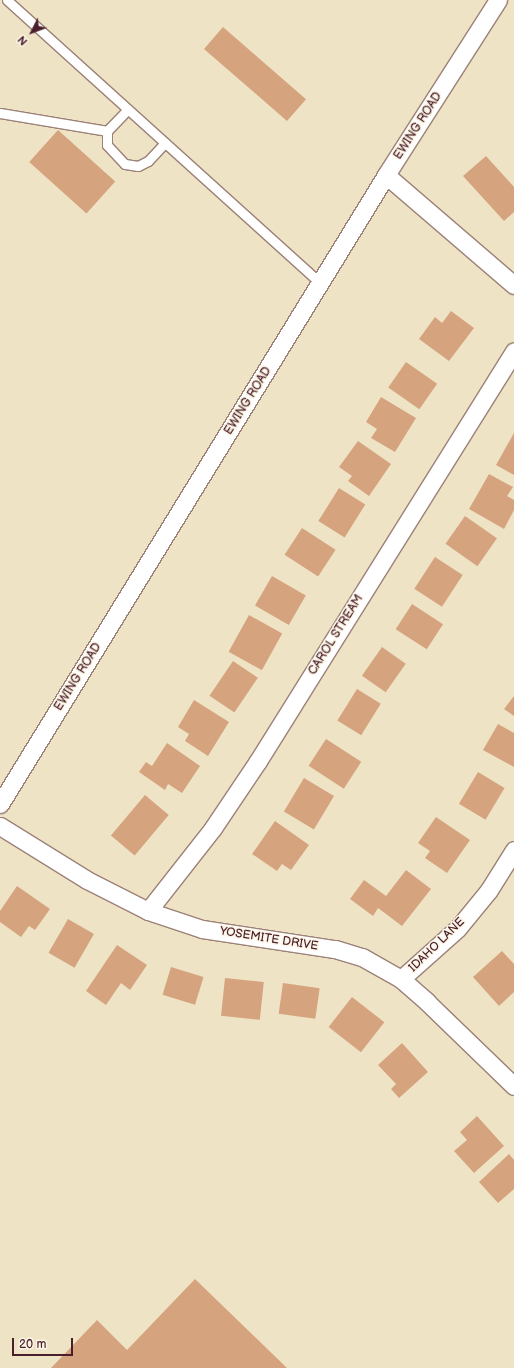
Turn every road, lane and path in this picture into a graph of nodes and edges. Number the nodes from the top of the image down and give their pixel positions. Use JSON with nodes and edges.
{"nodes":[{"id":1,"x":8,"y":0,"type":"edge"},
{"id":2,"x":498,"y":0,"type":"edge"},
{"id":3,"x":128,"y":110,"type":"junction"},
{"id":4,"x":0,"y":113,"type":"edge"},
{"id":5,"x":107,"y":131,"type":"junction"},
{"id":6,"x":165,"y":143,"type":"junction"},
{"id":7,"x":386,"y":175,"type":"junction"},
{"id":8,"x":320,"y":283,"type":"junction"},
{"id":9,"x":514,"y":285,"type":"edge"},
{"id":10,"x":514,"y":352,"type":"edge"},
{"id":11,"x":0,"y":804,"type":"edge"},
{"id":12,"x":0,"y":826,"type":"edge"},
{"id":13,"x":514,"y":850,"type":"edge"},
{"id":14,"x":148,"y":911,"type":"junction"},
{"id":15,"x":401,"y":980,"type":"junction"},
{"id":16,"x":514,"y":1086,"type":"edge"}],
"edges":[{"from":1,"to":3,"type":"lane"},
{"from":2,"to":7,"type":"street","name":"EWING ROAD"},
{"from":3,"to":5,"type":"lane"},
{"from":3,"to":6,"type":"lane"},
{"from":4,"to":5,"type":"lane"},
{"from":5,"to":6,"type":"lane"},
{"from":6,"to":8,"type":"lane"},
{"from":7,"to":8,"type":"street","name":"EWING ROAD"},
{"from":7,"to":9,"type":"street"},
{"from":8,"to":11,"type":"street","name":"EWING ROAD"},
{"from":10,"to":14,"type":"street","name":"CAROL STREAM"},
{"from":12,"to":14,"type":"street","name":"YOSEMITE DRIVE"},
{"from":13,"to":15,"type":"street","name":"IDAHO LANE"},
{"from":14,"to":15,"type":"street","name":"YOSEMITE DRIVE"},
{"from":15,"to":16,"type":"street","name":"YOSEMITE DRIVE"}]}
